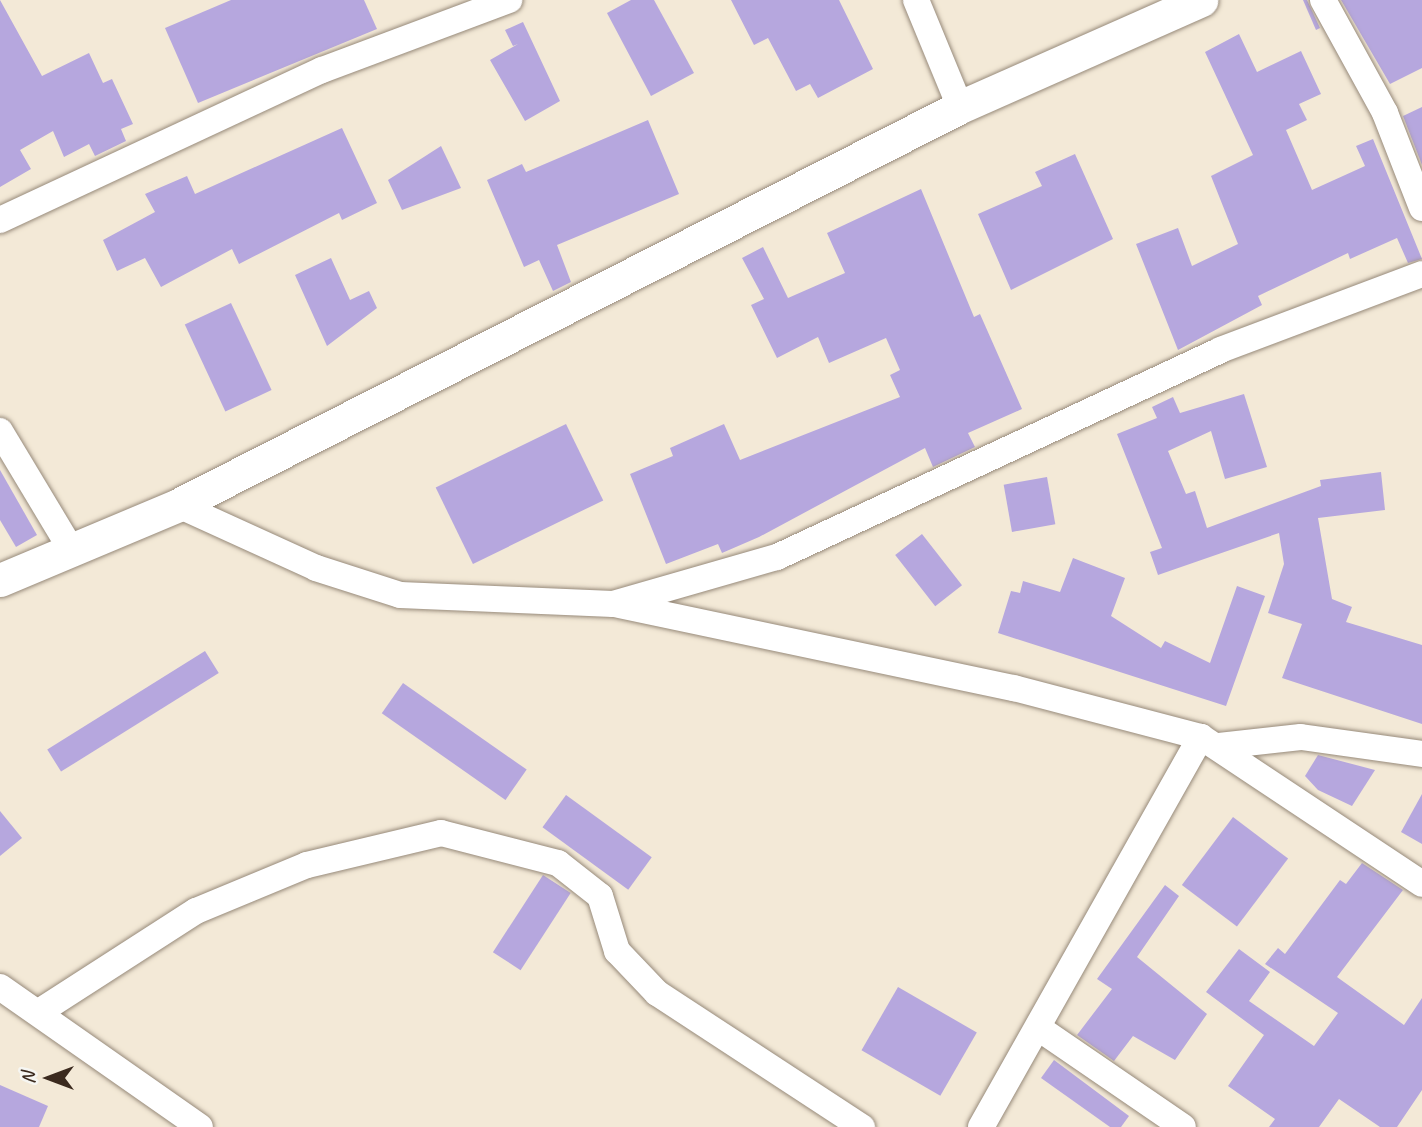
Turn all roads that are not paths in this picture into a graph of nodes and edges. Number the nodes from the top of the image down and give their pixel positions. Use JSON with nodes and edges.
{"nodes":[{"id":1,"x":509,"y":0,"type":"edge"},
{"id":2,"x":916,"y":0,"type":"edge"},
{"id":3,"x":1201,"y":0,"type":"edge"},
{"id":4,"x":1323,"y":0,"type":"edge"},
{"id":5,"x":960,"y":107,"type":"junction"},
{"id":6,"x":1422,"y":208,"type":"edge"},
{"id":7,"x":0,"y":220,"type":"edge"},
{"id":8,"x":1422,"y":274,"type":"edge"},
{"id":9,"x":0,"y":431,"type":"edge"},
{"id":10,"x":178,"y":505,"type":"junction"},
{"id":11,"x":71,"y":549,"type":"junction"},
{"id":12,"x":0,"y":580,"type":"edge"},
{"id":13,"x":612,"y":604,"type":"junction"},
{"id":14,"x":1210,"y":741,"type":"junction"},
{"id":15,"x":1422,"y":754,"type":"edge"},
{"id":16,"x":1422,"y":884,"type":"edge"},
{"id":17,"x":0,"y":987,"type":"edge"},
{"id":18,"x":39,"y":1012,"type":"junction"},
{"id":19,"x":1040,"y":1029,"type":"junction"},
{"id":20,"x":200,"y":1127,"type":"edge"},
{"id":21,"x":862,"y":1127,"type":"edge"},
{"id":22,"x":981,"y":1127,"type":"edge"},
{"id":23,"x":1183,"y":1127,"type":"edge"}],
"edges":[{"from":1,"to":7,"type":"street"},
{"from":2,"to":5,"type":"street"},
{"from":3,"to":5,"type":"main road"},
{"from":4,"to":6,"type":"street"},
{"from":5,"to":10,"type":"main road"},
{"from":8,"to":13,"type":"street"},
{"from":9,"to":11,"type":"street"},
{"from":10,"to":11,"type":"main road"},
{"from":10,"to":13,"type":"street"},
{"from":11,"to":12,"type":"main road"},
{"from":13,"to":14,"type":"street"},
{"from":14,"to":15,"type":"street"},
{"from":14,"to":16,"type":"street"},
{"from":14,"to":19,"type":"street"},
{"from":17,"to":18,"type":"street"},
{"from":18,"to":20,"type":"street"},
{"from":18,"to":21,"type":"street"},
{"from":19,"to":22,"type":"street"},
{"from":19,"to":23,"type":"street"}]}
